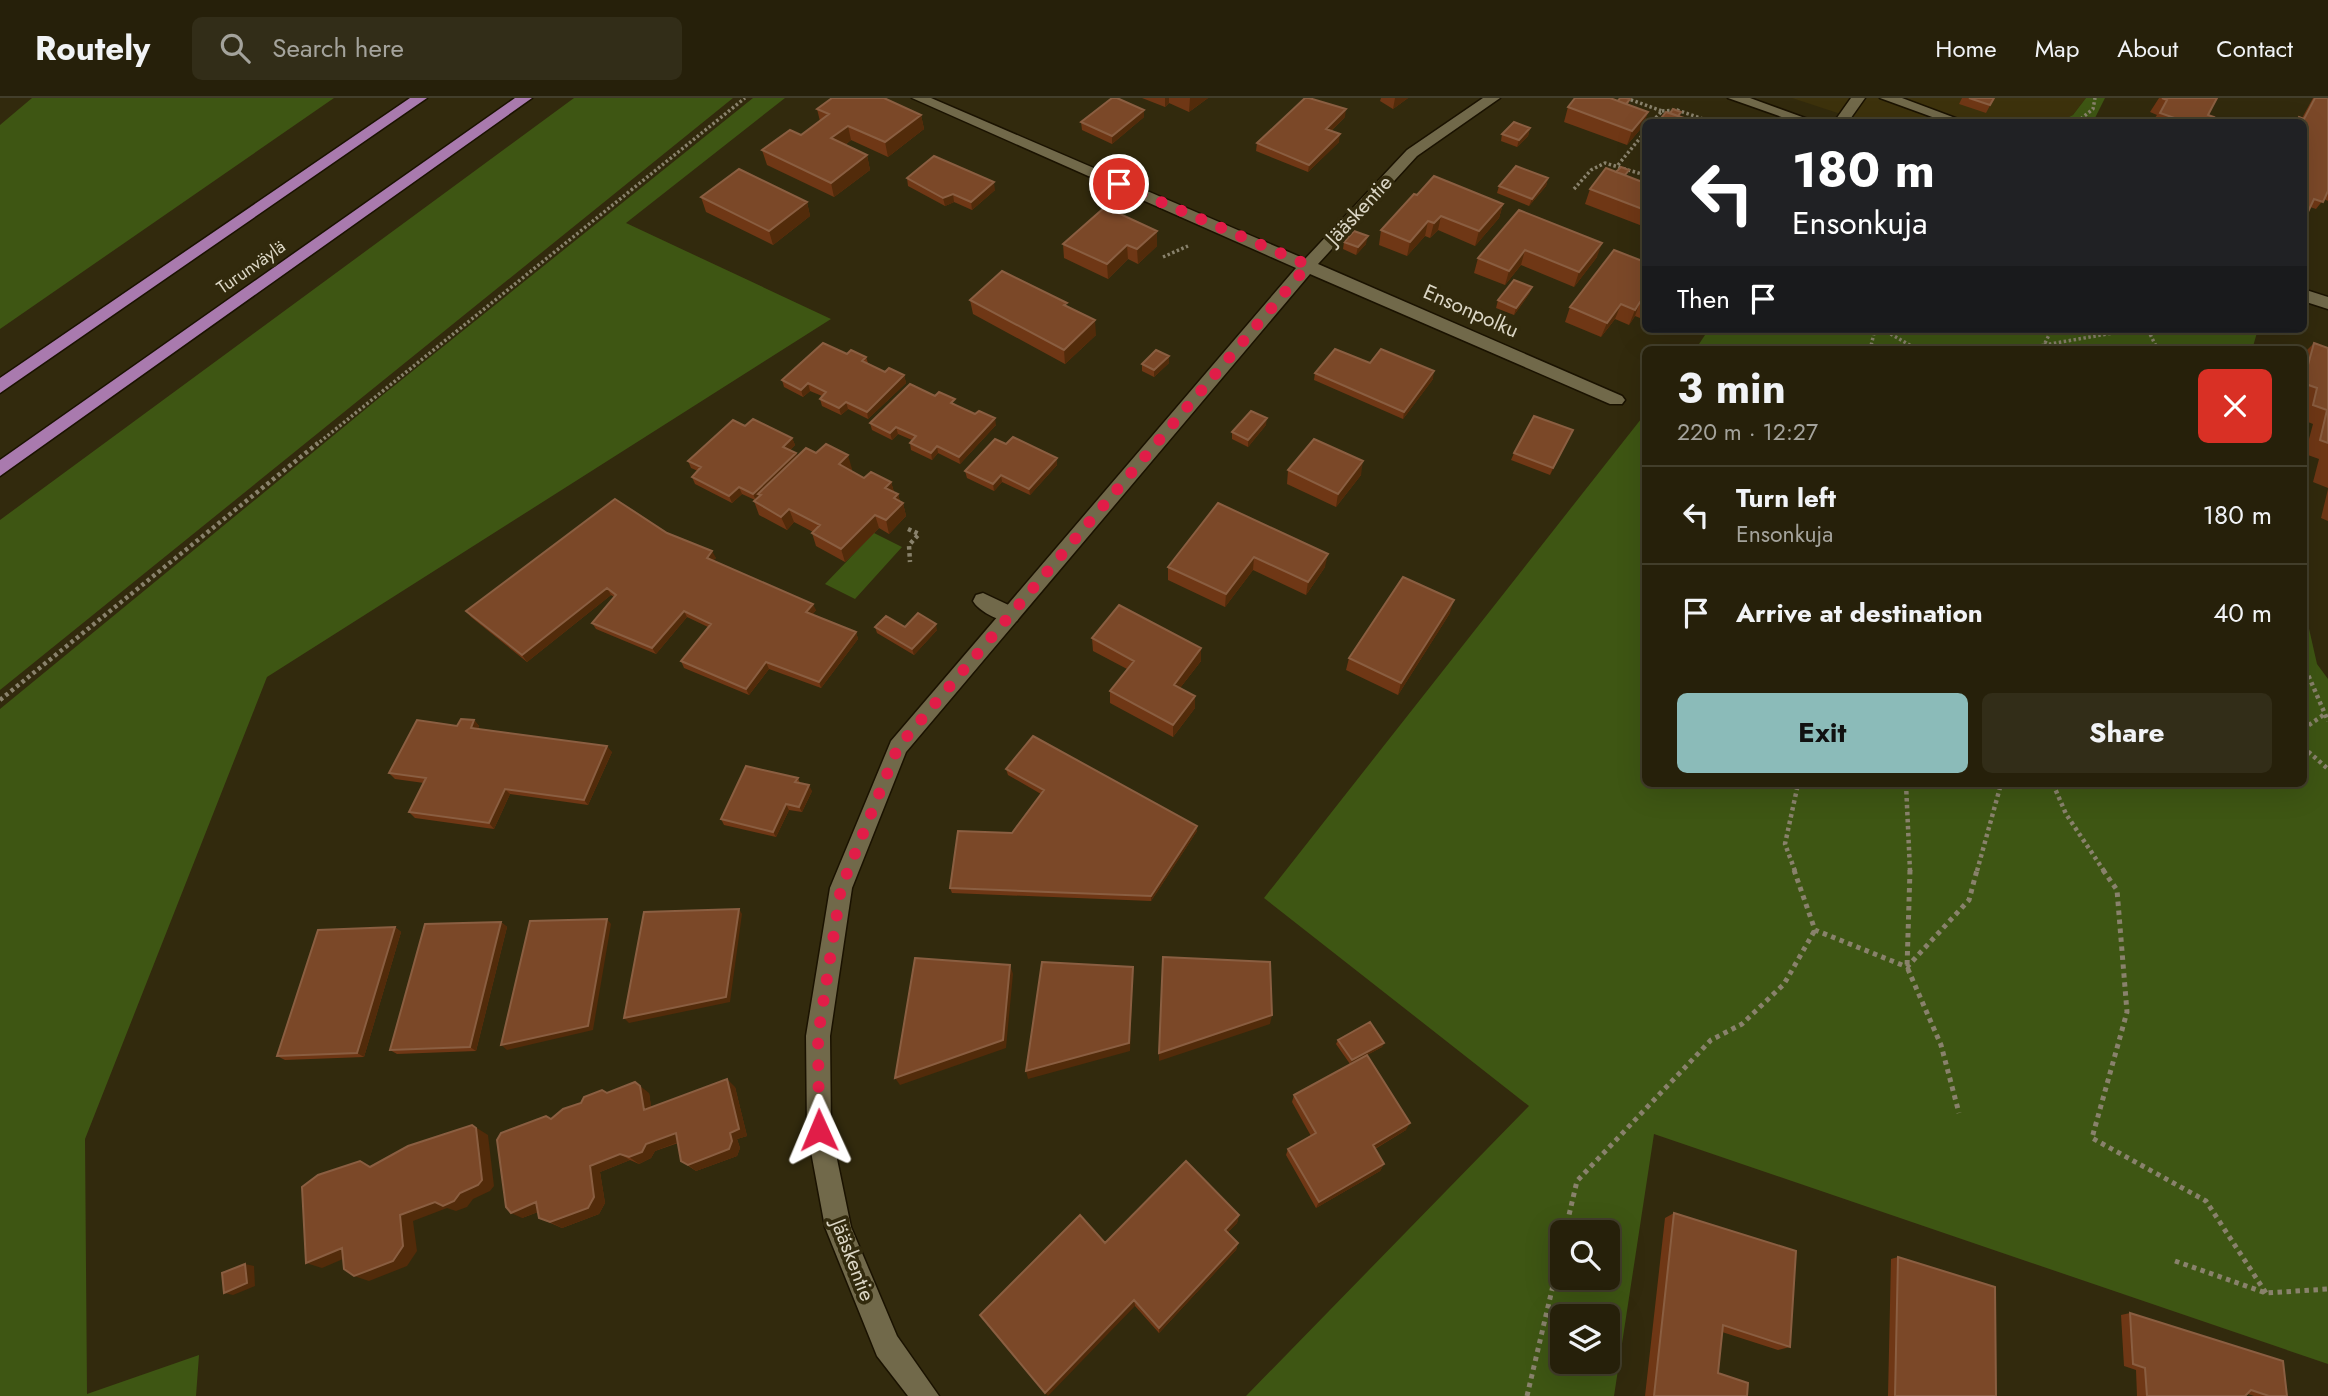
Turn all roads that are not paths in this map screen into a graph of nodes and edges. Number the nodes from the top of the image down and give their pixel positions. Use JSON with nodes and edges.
{"nodes":[{"id":1,"x":420,"y":98,"type":"edge"},
{"id":2,"x":525,"y":98,"type":"edge"},
{"id":3,"x":919,"y":98,"type":"edge"},
{"id":4,"x":1493,"y":98,"type":"edge"},
{"id":5,"x":1735,"y":98,"type":"edge"},
{"id":6,"x":1858,"y":98,"type":"edge"},
{"id":7,"x":1887,"y":98,"type":"edge"},
{"id":8,"x":1800,"y":119,"type":"edge"},
{"id":9,"x":1843,"y":119,"type":"edge"},
{"id":10,"x":1950,"y":119,"type":"edge"},
{"id":11,"x":1308,"y":265,"type":"junction"},
{"id":12,"x":2307,"y":296,"type":"edge"},
{"id":13,"x":2328,"y":303,"type":"edge"},
{"id":14,"x":0,"y":387,"type":"edge"},
{"id":15,"x":1616,"y":400,"type":"dead end"},
{"id":16,"x":0,"y":469,"type":"edge"},
{"id":17,"x":983,"y":601,"type":"dead end"},
{"id":18,"x":1010,"y":615,"type":"junction"},
{"id":19,"x":925,"y":1396,"type":"edge"}],
"edges":[{"from":1,"to":14,"type":"highway"},
{"from":2,"to":16,"type":"highway","name":"Turunväylä"},
{"from":3,"to":11,"type":"street","name":"Ensonpolku"},
{"from":4,"to":11,"type":"street","name":"Jääskentie"},
{"from":5,"to":8,"type":"street"},
{"from":6,"to":9,"type":"street"},
{"from":7,"to":10,"type":"street"},
{"from":11,"to":15,"type":"street","name":"Ensonpolku"},
{"from":11,"to":18,"type":"street","name":"Jääskentie"},
{"from":12,"to":13,"type":"street"},
{"from":17,"to":18,"type":"street"},
{"from":18,"to":19,"type":"street","name":"Jääskentie"}]}
